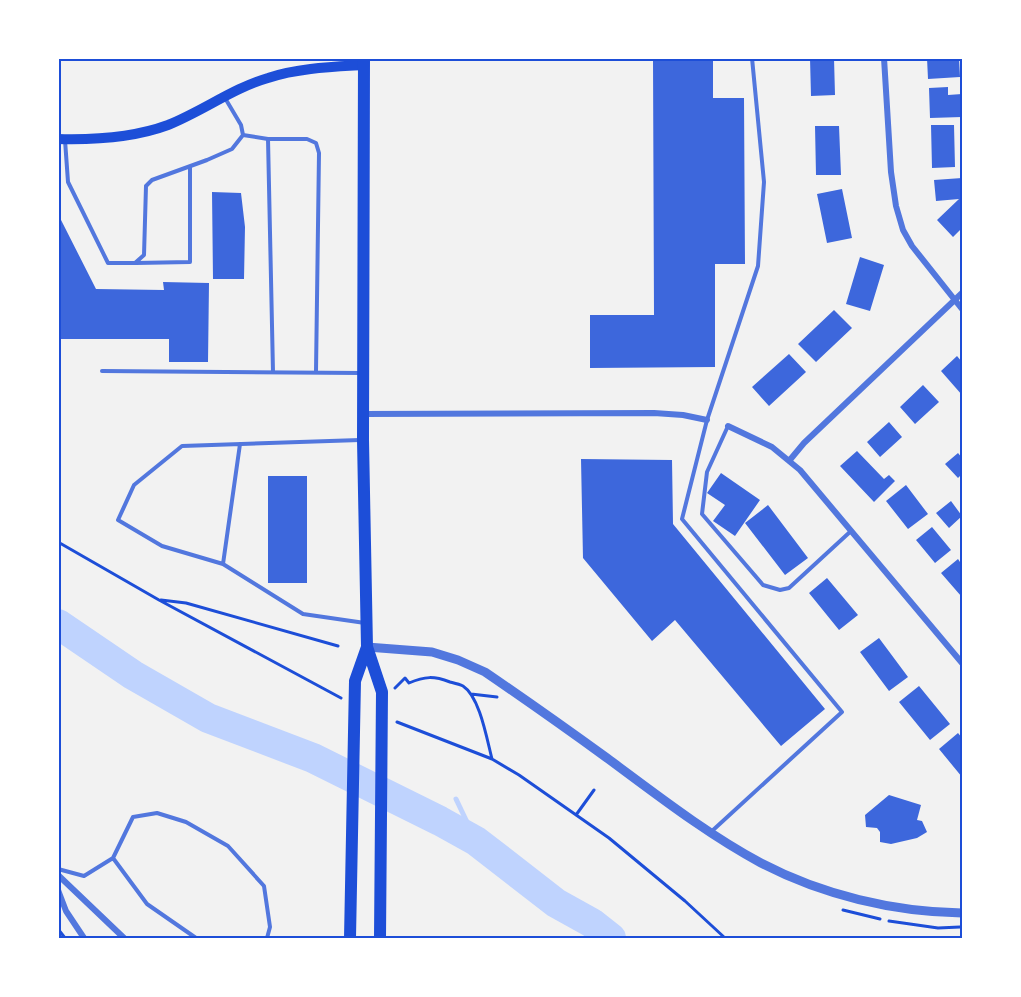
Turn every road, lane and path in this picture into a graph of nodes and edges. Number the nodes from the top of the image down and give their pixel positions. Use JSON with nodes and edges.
{"nodes":[{"id":1,"x":752,"y":58,"type":"edge"},
{"id":2,"x":884,"y":58,"type":"edge"},
{"id":3,"x":364,"y":62,"type":"edge"},
{"id":4,"x":224,"y":97,"type":"junction"},
{"id":5,"x":243,"y":135,"type":"junction"},
{"id":6,"x":62,"y":139,"type":"edge"},
{"id":7,"x":268,"y":139,"type":"junction"},
{"id":8,"x":190,"y":166,"type":"junction"},
{"id":9,"x":135,"y":263,"type":"junction"},
{"id":10,"x":963,"y":292,"type":"edge"},
{"id":11,"x":955,"y":300,"type":"junction"},
{"id":12,"x":963,"y":309,"type":"edge"},
{"id":13,"x":102,"y":371,"type":"dead end"},
{"id":14,"x":273,"y":372,"type":"junction"},
{"id":15,"x":316,"y":372,"type":"junction"},
{"id":16,"x":363,"y":374,"type":"junction"},
{"id":17,"x":363,"y":414,"type":"junction"},
{"id":18,"x":707,"y":420,"type":"junction"},
{"id":19,"x":728,"y":426,"type":"joint"},
{"id":20,"x":363,"y":440,"type":"junction"},
{"id":21,"x":240,"y":444,"type":"junction"},
{"id":22,"x":789,"y":461,"type":"junction"},
{"id":23,"x":851,"y":531,"type":"junction"},
{"id":24,"x":58,"y":542,"type":"edge"},
{"id":25,"x":224,"y":564,"type":"junction"},
{"id":26,"x":159,"y":600,"type":"junction"},
{"id":27,"x":367,"y":624,"type":"junction"},
{"id":28,"x":338,"y":646,"type":"dead end"},
{"id":29,"x":367,"y":647,"type":"junction"},
{"id":30,"x":963,"y":663,"type":"edge"},
{"id":31,"x":386,"y":694,"type":"junction"},
{"id":32,"x":346,"y":700,"type":"dead end"},
{"id":33,"x":394,"y":721,"type":"dead end"},
{"id":34,"x":492,"y":759,"type":"junction"},
{"id":35,"x":594,"y":790,"type":"dead end"},
{"id":36,"x":576,"y":815,"type":"junction"},
{"id":37,"x":711,"y":832,"type":"junction"},
{"id":38,"x":113,"y":858,"type":"junction"},
{"id":39,"x":58,"y":869,"type":"edge"},
{"id":40,"x":58,"y":875,"type":"edge"},
{"id":41,"x":58,"y":890,"type":"edge"},
{"id":42,"x":963,"y":913,"type":"edge"},
{"id":43,"x":58,"y":929,"type":"edge"},
{"id":44,"x":65,"y":939,"type":"edge"},
{"id":45,"x":84,"y":939,"type":"edge"},
{"id":46,"x":124,"y":939,"type":"edge"},
{"id":47,"x":196,"y":939,"type":"edge"},
{"id":48,"x":267,"y":939,"type":"edge"},
{"id":49,"x":350,"y":939,"type":"edge"},
{"id":50,"x":380,"y":939,"type":"edge"},
{"id":51,"x":725,"y":939,"type":"edge"}],
"edges":[{"from":1,"to":18,"type":"lane"},
{"from":2,"to":11,"type":"street"},
{"from":3,"to":4,"type":"main road"},
{"from":3,"to":16,"type":"main road"},
{"from":4,"to":5,"type":"lane"},
{"from":4,"to":6,"type":"main road"},
{"from":5,"to":7,"type":"lane"},
{"from":5,"to":8,"type":"lane"},
{"from":6,"to":9,"type":"lane"},
{"from":7,"to":14,"type":"lane"},
{"from":7,"to":15,"type":"lane"},
{"from":8,"to":9,"type":"lane"},
{"from":8,"to":9,"type":"lane"},
{"from":10,"to":11,"type":"street"},
{"from":11,"to":12,"type":"street"},
{"from":11,"to":22,"type":"street"},
{"from":13,"to":14,"type":"lane"},
{"from":14,"to":15,"type":"lane"},
{"from":15,"to":16,"type":"lane"},
{"from":16,"to":17,"type":"main road"},
{"from":17,"to":18,"type":"street"},
{"from":17,"to":20,"type":"main road"},
{"from":18,"to":37,"type":"lane"},
{"from":19,"to":22,"type":"street"},
{"from":19,"to":23,"type":"lane"},
{"from":20,"to":21,"type":"lane"},
{"from":20,"to":27,"type":"main road"},
{"from":21,"to":25,"type":"lane"},
{"from":21,"to":25,"type":"lane"},
{"from":22,"to":23,"type":"street"},
{"from":23,"to":30,"type":"street"},
{"from":24,"to":26,"type":"path"},
{"from":25,"to":27,"type":"lane"},
{"from":26,"to":28,"type":"path"},
{"from":26,"to":32,"type":"path"},
{"from":27,"to":29,"type":"main road"},
{"from":29,"to":31,"type":"main road"},
{"from":29,"to":37,"type":"street"},
{"from":29,"to":49,"type":"main road"},
{"from":31,"to":34,"type":"path"},
{"from":31,"to":50,"type":"main road"},
{"from":33,"to":34,"type":"path"},
{"from":34,"to":36,"type":"path"},
{"from":35,"to":36,"type":"path"},
{"from":36,"to":51,"type":"path"},
{"from":37,"to":42,"type":"street"},
{"from":38,"to":39,"type":"lane"},
{"from":38,"to":47,"type":"lane"},
{"from":38,"to":48,"type":"lane"},
{"from":40,"to":46,"type":"street"},
{"from":41,"to":45,"type":"street"},
{"from":43,"to":44,"type":"path"}]}
